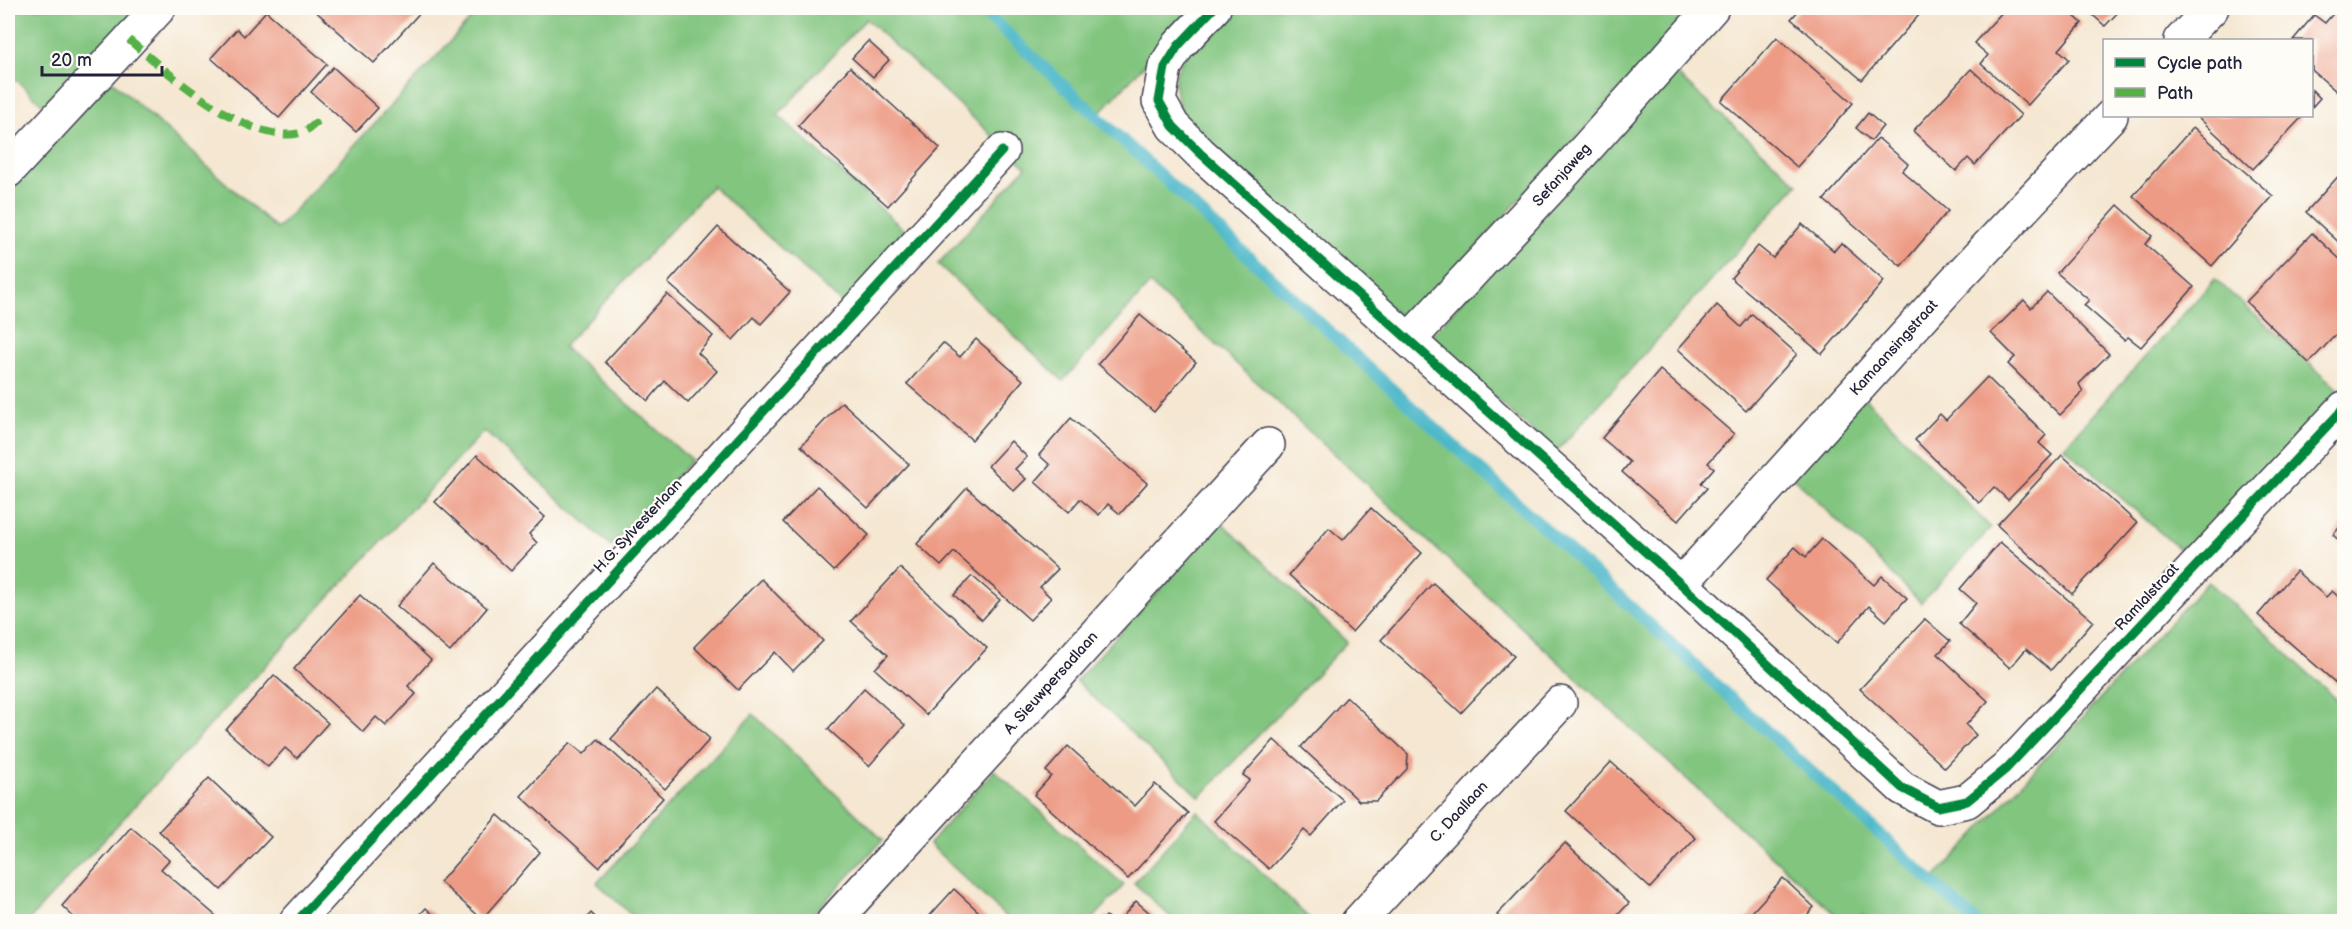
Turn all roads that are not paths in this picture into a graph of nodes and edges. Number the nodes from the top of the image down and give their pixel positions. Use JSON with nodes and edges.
{"nodes":[{"id":1,"x":159,"y":8,"type":"edge"},
{"id":2,"x":1214,"y":8,"type":"edge"},
{"id":3,"x":1712,"y":8,"type":"edge"},
{"id":4,"x":2212,"y":8,"type":"edge"},
{"id":5,"x":2182,"y":39,"type":"edge"},
{"id":6,"x":2109,"y":117,"type":"edge"},
{"id":7,"x":1002,"y":151,"type":"dead end"},
{"id":8,"x":8,"y":171,"type":"edge"},
{"id":9,"x":1409,"y":340,"type":"junction"},
{"id":10,"x":2344,"y":408,"type":"edge"},
{"id":11,"x":1268,"y":445,"type":"dead end"},
{"id":12,"x":1681,"y":584,"type":"junction"},
{"id":13,"x":1560,"y":703,"type":"dead end"},
{"id":14,"x":296,"y":921,"type":"edge"},
{"id":15,"x":833,"y":921,"type":"edge"},
{"id":16,"x":1358,"y":921,"type":"edge"}],
"edges":[{"from":1,"to":8,"type":"street"},
{"from":2,"to":9,"type":"street"},
{"from":3,"to":9,"type":"street","name":"Sefanjaweg"},
{"from":4,"to":5,"type":"street"},
{"from":6,"to":12,"type":"street","name":"Kamaansingstraat"},
{"from":7,"to":14,"type":"street","name":"H.G. Sylvesterlaan"},
{"from":9,"to":12,"type":"street"},
{"from":10,"to":12,"type":"street","name":"Ramlalstraat"},
{"from":11,"to":15,"type":"street","name":"A. Sieuwpersadlaan"},
{"from":13,"to":16,"type":"street","name":"C. Daallaan"}]}
